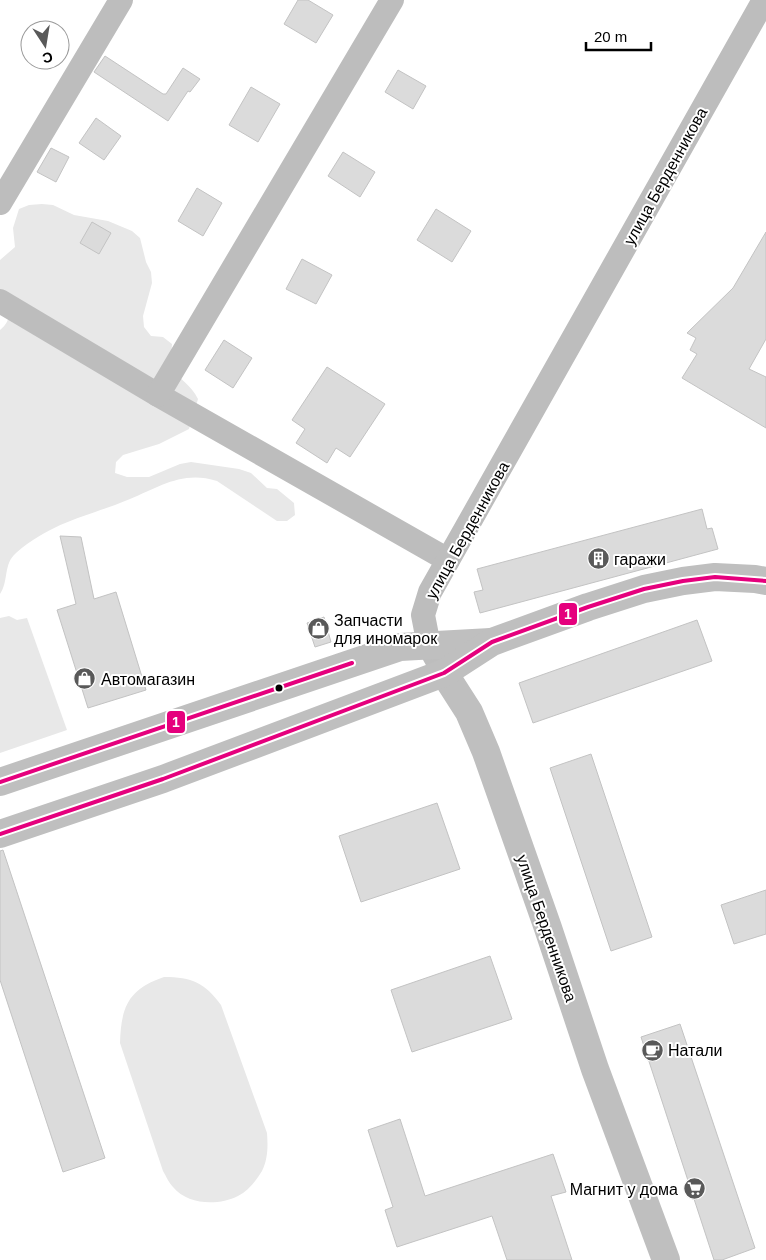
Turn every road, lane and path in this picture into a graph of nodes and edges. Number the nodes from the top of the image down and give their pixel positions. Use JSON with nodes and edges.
{"nodes":[{"id":1,"x":121,"y":0,"type":"edge"},
{"id":2,"x":392,"y":0,"type":"edge"},
{"id":3,"x":764,"y":0,"type":"edge"},
{"id":4,"x":0,"y":203,"type":"edge"},
{"id":5,"x":0,"y":300,"type":"edge"},
{"id":6,"x":158,"y":395,"type":"junction"},
{"id":7,"x":448,"y":560,"type":"junction"},
{"id":8,"x":766,"y":582,"type":"edge"},
{"id":9,"x":492,"y":642,"type":"junction"},
{"id":10,"x":429,"y":646,"type":"junction"},
{"id":11,"x":444,"y":673,"type":"junction"},
{"id":12,"x":0,"y":782,"type":"edge"},
{"id":13,"x":0,"y":834,"type":"edge"},
{"id":14,"x":666,"y":1260,"type":"edge"}],
"edges":[{"from":1,"to":4,"type":"street"},
{"from":2,"to":6,"type":"street"},
{"from":3,"to":7,"type":"street","name":"улица Берденникова"},
{"from":5,"to":6,"type":"street"},
{"from":6,"to":7,"type":"street"},
{"from":7,"to":10,"type":"street","name":"улица Берденникова"},
{"from":8,"to":9,"type":"street"},
{"from":9,"to":10,"type":"street"},
{"from":9,"to":11,"type":"street"},
{"from":10,"to":11,"type":"street","name":"улица Берденникова"},
{"from":10,"to":12,"type":"street"},
{"from":11,"to":13,"type":"street"},
{"from":11,"to":14,"type":"street","name":"улица Берденникова"}]}
